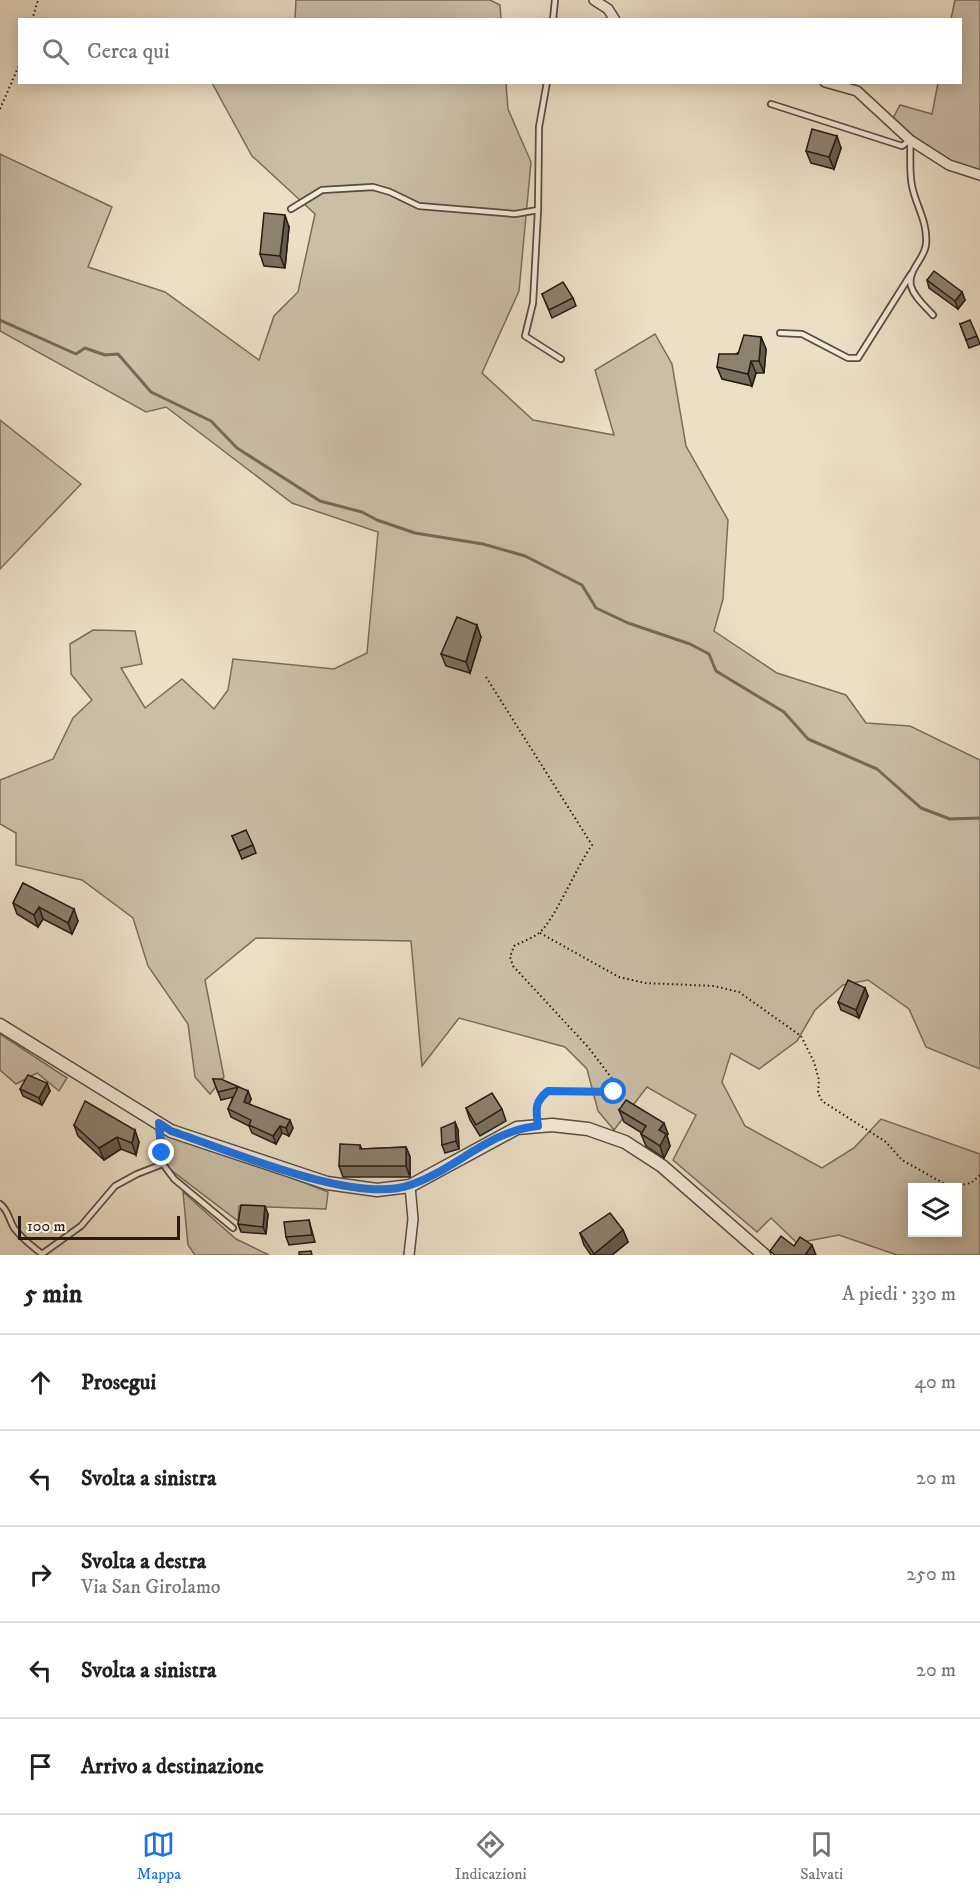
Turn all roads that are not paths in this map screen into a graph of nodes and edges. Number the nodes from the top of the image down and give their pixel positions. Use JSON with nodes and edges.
{"nodes":[{"id":1,"x":555,"y":0,"type":"edge"},
{"id":2,"x":594,"y":0,"type":"edge"},
{"id":3,"x":553,"y":18,"type":"edge"},
{"id":4,"x":614,"y":18,"type":"edge"},
{"id":5,"x":547,"y":84,"type":"edge"},
{"id":6,"x":832,"y":84,"type":"edge"},
{"id":7,"x":771,"y":104,"type":"dead end"},
{"id":8,"x":910,"y":140,"type":"junction"},
{"id":9,"x":980,"y":175,"type":"edge"},
{"id":10,"x":291,"y":209,"type":"dead end"},
{"id":11,"x":538,"y":210,"type":"junction"},
{"id":12,"x":911,"y":274,"type":"junction"},
{"id":13,"x":933,"y":315,"type":"dead end"},
{"id":14,"x":780,"y":333,"type":"dead end"},
{"id":15,"x":561,"y":359,"type":"dead end"},
{"id":16,"x":0,"y":1025,"type":"edge"},
{"id":17,"x":159,"y":1123,"type":"junction"},
{"id":18,"x":163,"y":1164,"type":"junction"},
{"id":19,"x":410,"y":1186,"type":"junction"},
{"id":20,"x":0,"y":1204,"type":"edge"},
{"id":21,"x":233,"y":1228,"type":"dead end"},
{"id":22,"x":409,"y":1255,"type":"edge"},
{"id":23,"x":765,"y":1255,"type":"edge"}],
"edges":[{"from":1,"to":3,"type":"lane"},
{"from":2,"to":4,"type":"street"},
{"from":5,"to":11,"type":"lane"},
{"from":6,"to":8,"type":"street"},
{"from":7,"to":8,"type":"lane"},
{"from":8,"to":9,"type":"street"},
{"from":8,"to":12,"type":"lane"},
{"from":10,"to":11,"type":"lane"},
{"from":11,"to":15,"type":"lane"},
{"from":12,"to":13,"type":"lane"},
{"from":12,"to":14,"type":"lane"},
{"from":16,"to":17,"type":"street"},
{"from":17,"to":18,"type":"lane"},
{"from":17,"to":19,"type":"street"},
{"from":18,"to":20,"type":"lane"},
{"from":18,"to":21,"type":"lane"},
{"from":19,"to":22,"type":"street"},
{"from":19,"to":23,"type":"street"}]}
